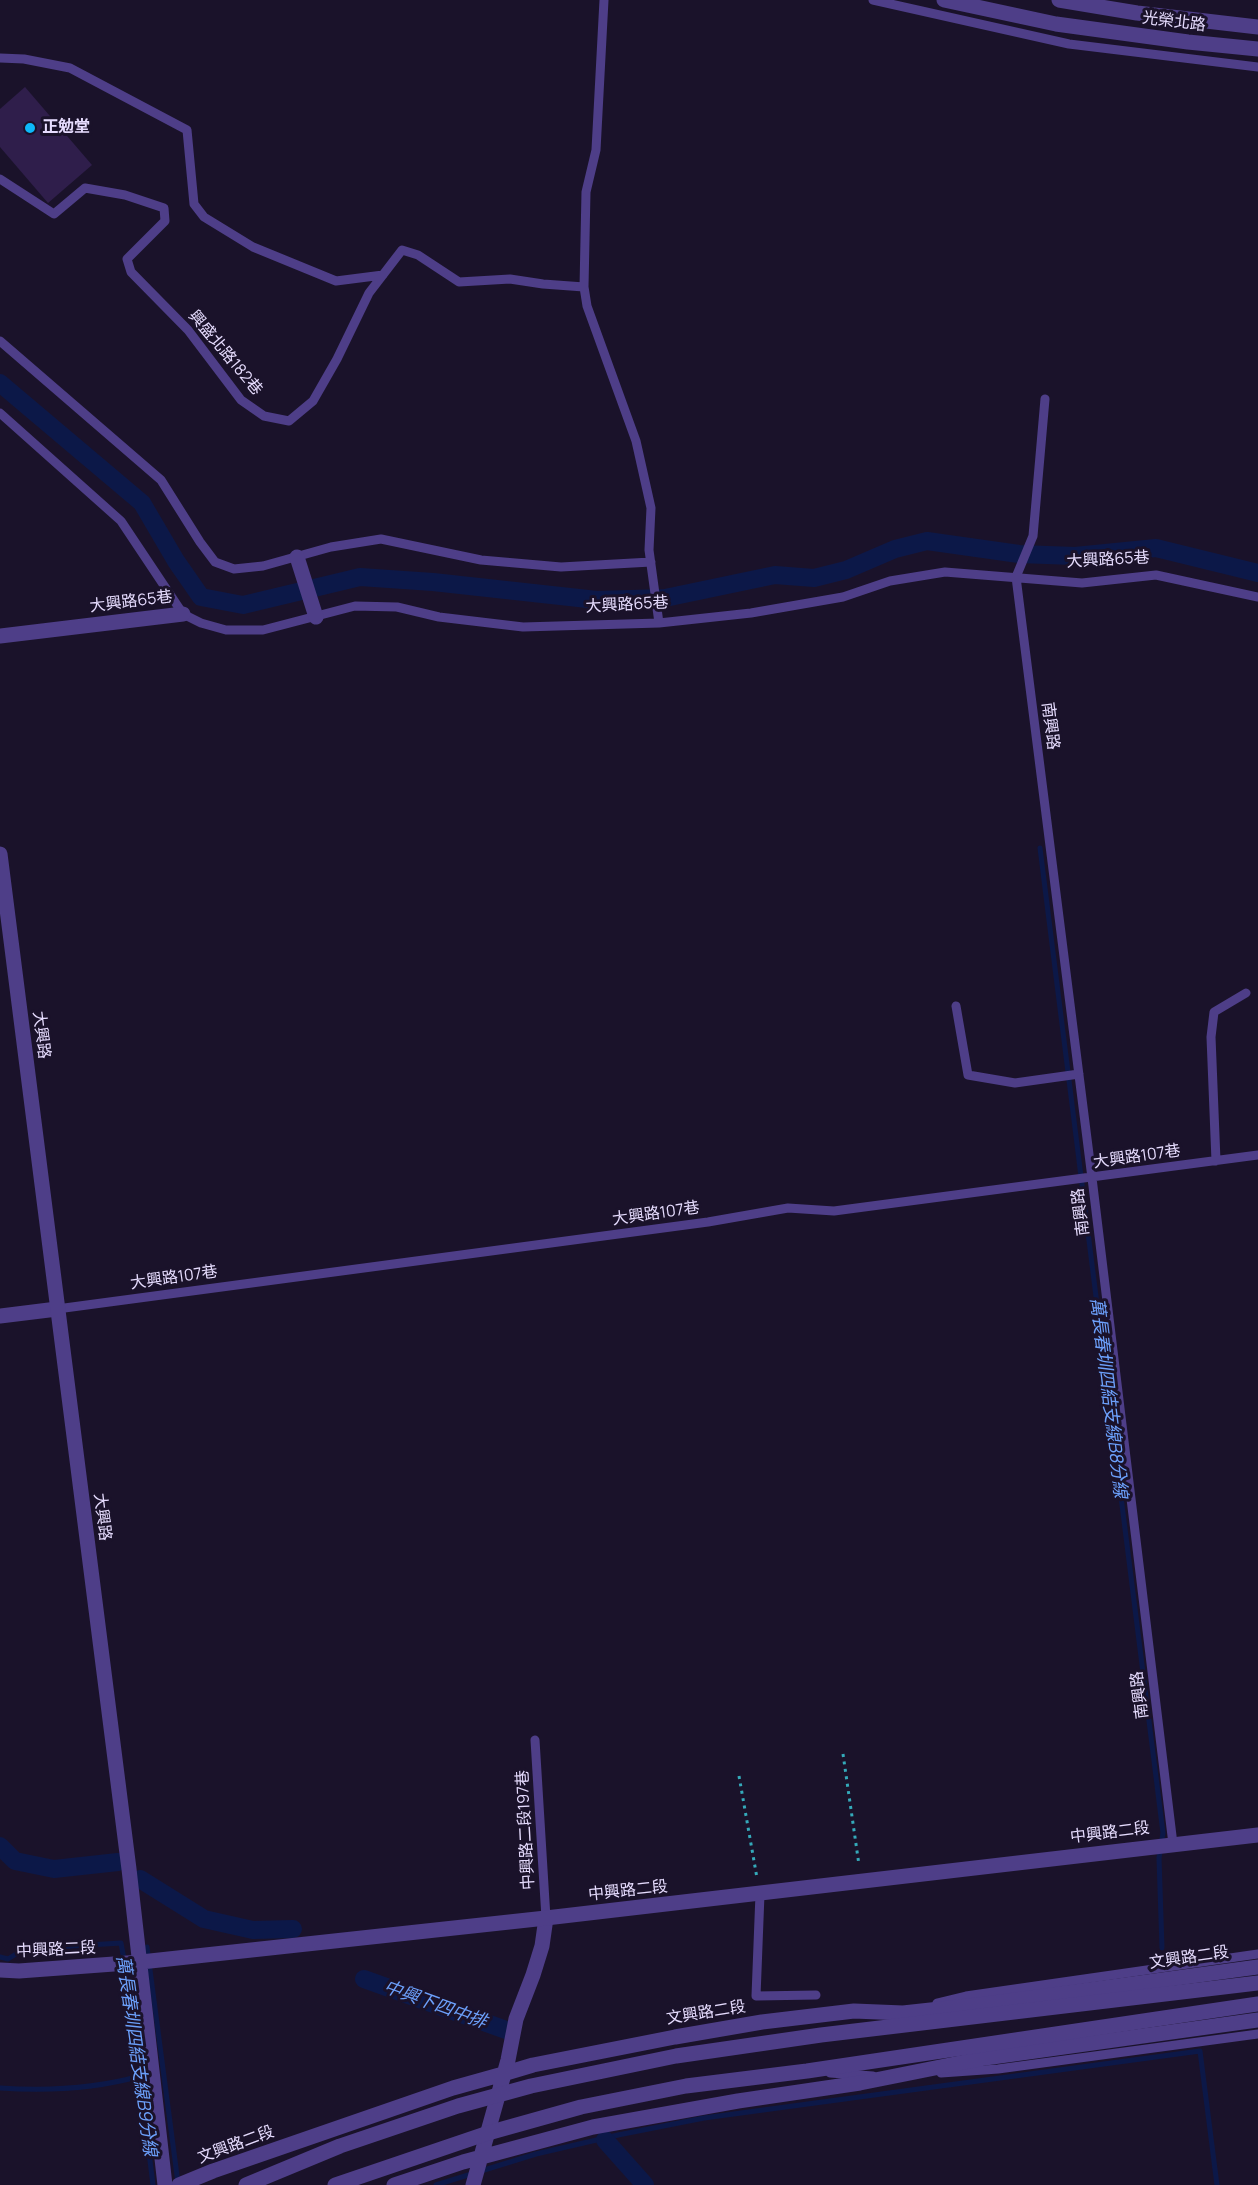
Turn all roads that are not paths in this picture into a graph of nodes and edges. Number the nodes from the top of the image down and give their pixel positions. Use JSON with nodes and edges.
{"nodes":[{"id":1,"x":604,"y":0,"type":"edge"},
{"id":2,"x":873,"y":0,"type":"edge"},
{"id":3,"x":944,"y":0,"type":"edge"},
{"id":4,"x":1059,"y":0,"type":"edge"},
{"id":5,"x":1258,"y":27,"type":"edge"},
{"id":6,"x":1258,"y":49,"type":"edge"},
{"id":7,"x":0,"y":58,"type":"edge"},
{"id":8,"x":1258,"y":67,"type":"edge"},
{"id":9,"x":0,"y":179,"type":"edge"},
{"id":10,"x":383,"y":275,"type":"junction"},
{"id":11,"x":584,"y":287,"type":"junction"},
{"id":12,"x":0,"y":341,"type":"edge"},
{"id":13,"x":1045,"y":399,"type":"dead end"},
{"id":14,"x":0,"y":412,"type":"edge"},
{"id":15,"x":297,"y":557,"type":"junction"},
{"id":16,"x":651,"y":562,"type":"junction"},
{"id":17,"x":1016,"y":577,"type":"junction"},
{"id":18,"x":1258,"y":585,"type":"edge"},
{"id":19,"x":1257,"y":596,"type":"edge"},
{"id":20,"x":183,"y":614,"type":"junction"},
{"id":21,"x":316,"y":617,"type":"junction"},
{"id":22,"x":658,"y":618,"type":"junction"},
{"id":23,"x":0,"y":636,"type":"edge"},
{"id":24,"x":0,"y":854,"type":"edge"},
{"id":25,"x":1246,"y":993,"type":"dead end"},
{"id":26,"x":956,"y":1006,"type":"dead end"},
{"id":27,"x":1079,"y":1074,"type":"junction"},
{"id":28,"x":1258,"y":1155,"type":"edge"},
{"id":29,"x":1216,"y":1161,"type":"junction"},
{"id":30,"x":1092,"y":1178,"type":"junction"},
{"id":31,"x":57,"y":1309,"type":"junction"},
{"id":32,"x":0,"y":1316,"type":"edge"},
{"id":33,"x":535,"y":1740,"type":"dead end"},
{"id":34,"x":1258,"y":1835,"type":"edge"},
{"id":35,"x":1173,"y":1844,"type":"junction"},
{"id":36,"x":760,"y":1894,"type":"junction"},
{"id":37,"x":546,"y":1918,"type":"junction"},
{"id":38,"x":1258,"y":1953,"type":"edge"},
{"id":39,"x":141,"y":1962,"type":"junction"},
{"id":40,"x":1258,"y":1967,"type":"edge"},
{"id":41,"x":0,"y":1970,"type":"edge"},
{"id":42,"x":1258,"y":1983,"type":"edge"},
{"id":43,"x":816,"y":1995,"type":"dead end"},
{"id":44,"x":1258,"y":2004,"type":"edge"},
{"id":45,"x":903,"y":2013,"type":"junction"},
{"id":46,"x":1258,"y":2020,"type":"edge"},
{"id":47,"x":1258,"y":2034,"type":"edge"},
{"id":48,"x":821,"y":2035,"type":"junction"},
{"id":49,"x":962,"y":2048,"type":"junction"},
{"id":50,"x":807,"y":2071,"type":"junction"},
{"id":51,"x":503,"y":2074,"type":"junction"},
{"id":52,"x":892,"y":2077,"type":"junction"},
{"id":53,"x":498,"y":2096,"type":"junction"},
{"id":54,"x":488,"y":2133,"type":"junction"},
{"id":55,"x":481,"y":2157,"type":"junction"},
{"id":56,"x":165,"y":2185,"type":"edge"},
{"id":57,"x":179,"y":2185,"type":"edge"},
{"id":58,"x":246,"y":2185,"type":"edge"},
{"id":59,"x":335,"y":2185,"type":"edge"},
{"id":60,"x":394,"y":2185,"type":"edge"},
{"id":61,"x":473,"y":2185,"type":"edge"}],
"edges":[{"from":1,"to":11,"type":"lane"},
{"from":2,"to":8,"type":"lane"},
{"from":3,"to":6,"type":"street","name":"光榮北路"},
{"from":4,"to":5,"type":"street","name":"光榮北路"},
{"from":7,"to":10,"type":"lane"},
{"from":9,"to":10,"type":"lane","name":"興盛北路182巷"},
{"from":10,"to":11,"type":"lane","name":"興盛北路182巷"},
{"from":11,"to":16,"type":"lane"},
{"from":12,"to":15,"type":"lane"},
{"from":13,"to":17,"type":"lane"},
{"from":14,"to":20,"type":"lane"},
{"from":15,"to":16,"type":"lane"},
{"from":15,"to":21,"type":"street"},
{"from":16,"to":22,"type":"lane"},
{"from":17,"to":19,"type":"lane","name":"大興路65巷"},
{"from":17,"to":22,"type":"lane","name":"大興路65巷"},
{"from":17,"to":27,"type":"lane","name":"南興路"},
{"from":18,"to":19,"type":"lane"},
{"from":20,"to":21,"type":"lane","name":"大興路65巷"},
{"from":20,"to":23,"type":"street","name":"大興路65巷"},
{"from":21,"to":22,"type":"lane","name":"大興路65巷"},
{"from":24,"to":31,"type":"street","name":"大興路"},
{"from":25,"to":29,"type":"lane"},
{"from":26,"to":27,"type":"lane"},
{"from":27,"to":30,"type":"lane","name":"南興路"},
{"from":28,"to":29,"type":"lane","name":"大興路107巷"},
{"from":29,"to":30,"type":"lane","name":"大興路107巷"},
{"from":30,"to":31,"type":"lane","name":"大興路107巷"},
{"from":30,"to":35,"type":"lane","name":"南興路"},
{"from":31,"to":32,"type":"street"},
{"from":31,"to":39,"type":"street","name":"大興路"},
{"from":33,"to":37,"type":"lane","name":"中興路二段197巷"},
{"from":34,"to":35,"type":"street","name":"中興路二段"},
{"from":35,"to":36,"type":"street","name":"中興路二段"},
{"from":36,"to":37,"type":"street","name":"中興路二段"},
{"from":36,"to":43,"type":"lane"},
{"from":37,"to":39,"type":"street","name":"中興路二段"},
{"from":37,"to":51,"type":"street"},
{"from":38,"to":45,"type":"lane"},
{"from":39,"to":41,"type":"street","name":"中興路二段"},
{"from":39,"to":56,"type":"street","name":"大興路"},
{"from":40,"to":45,"type":"street","name":"文興路二段"},
{"from":42,"to":48,"type":"street","name":"文興路二段"},
{"from":44,"to":49,"type":"street"},
{"from":45,"to":48,"type":"lane"},
{"from":45,"to":51,"type":"street","name":"文興路二段"},
{"from":46,"to":52,"type":"street"},
{"from":47,"to":52,"type":"lane"},
{"from":48,"to":53,"type":"street","name":"文興路二段"},
{"from":49,"to":50,"type":"street"},
{"from":49,"to":52,"type":"lane"},
{"from":50,"to":52,"type":"lane"},
{"from":50,"to":54,"type":"street"},
{"from":51,"to":53,"type":"street"},
{"from":51,"to":57,"type":"street","name":"文興路二段"},
{"from":52,"to":55,"type":"street"},
{"from":53,"to":54,"type":"street"},
{"from":53,"to":58,"type":"street","name":"文興路二段"},
{"from":54,"to":55,"type":"street"},
{"from":54,"to":59,"type":"street"},
{"from":55,"to":60,"type":"street"},
{"from":55,"to":61,"type":"street"}]}
